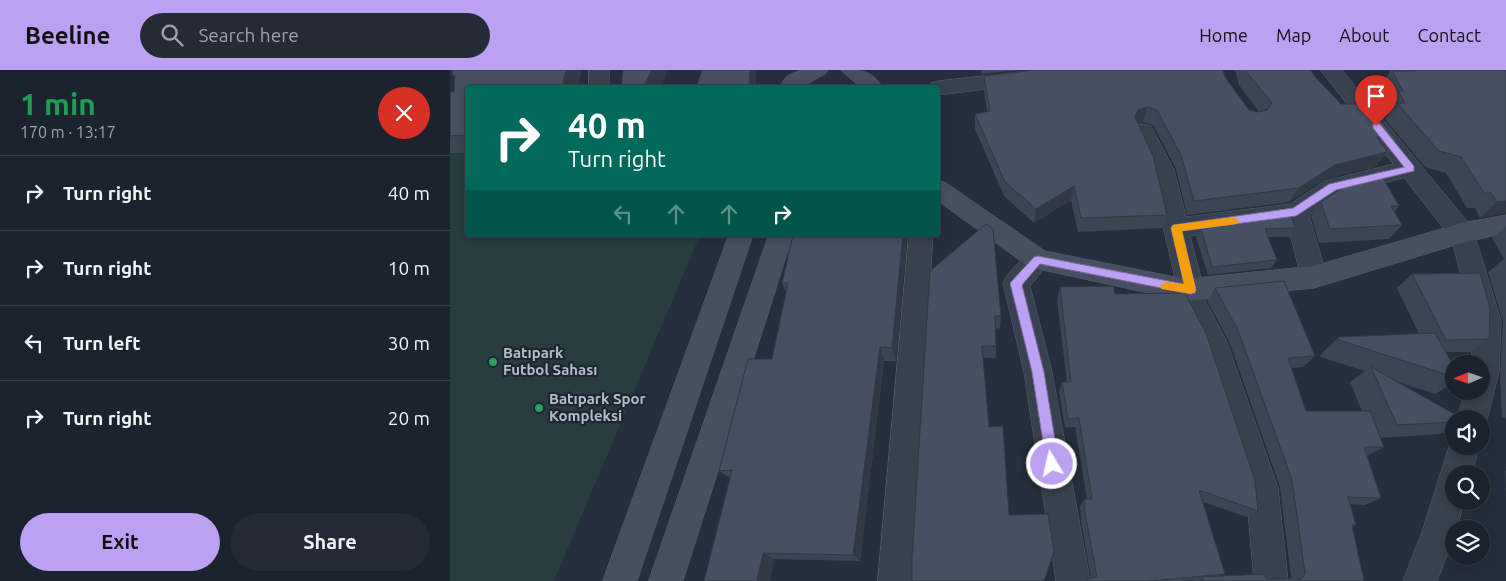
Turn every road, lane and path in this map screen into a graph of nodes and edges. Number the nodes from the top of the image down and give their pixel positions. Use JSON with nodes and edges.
{"nodes":[{"id":1,"x":600,"y":70,"type":"edge"},
{"id":2,"x":818,"y":70,"type":"edge"},
{"id":3,"x":851,"y":70,"type":"edge"},
{"id":4,"x":1092,"y":70,"type":"edge"},
{"id":5,"x":1332,"y":70,"type":"edge"},
{"id":6,"x":792,"y":80,"type":"edge"},
{"id":7,"x":599,"y":85,"type":"edge"},
{"id":8,"x":872,"y":85,"type":"edge"},
{"id":9,"x":940,"y":88,"type":"edge"},
{"id":10,"x":1143,"y":131,"type":"edge"},
{"id":11,"x":1410,"y":168,"type":"junction"},
{"id":12,"x":940,"y":189,"type":"edge"},
{"id":13,"x":1296,"y":212,"type":"junction"},
{"id":14,"x":1506,"y":224,"type":"edge"},
{"id":15,"x":1176,"y":228,"type":"junction"},
{"id":16,"x":1462,"y":233,"type":"junction"},
{"id":17,"x":740,"y":237,"type":"edge"},
{"id":18,"x":780,"y":237,"type":"edge"},
{"id":19,"x":921,"y":237,"type":"edge"},
{"id":20,"x":1038,"y":260,"type":"junction"},
{"id":21,"x":1314,"y":277,"type":"junction"},
{"id":22,"x":1188,"y":290,"type":"junction"},
{"id":23,"x":1486,"y":355,"type":"edge"},
{"id":24,"x":1445,"y":510,"type":"edge"},
{"id":25,"x":620,"y":581,"type":"edge"},
{"id":26,"x":666,"y":581,"type":"edge"},
{"id":27,"x":895,"y":581,"type":"edge"},
{"id":28,"x":1073,"y":581,"type":"edge"},
{"id":29,"x":1271,"y":581,"type":"edge"},
{"id":30,"x":1420,"y":581,"type":"edge"}],
"edges":[{"from":1,"to":7,"type":"street"},
{"from":2,"to":6,"type":"main road"},
{"from":3,"to":8,"type":"main road"},
{"from":4,"to":9,"type":"street"},
{"from":5,"to":11,"type":"street"},
{"from":10,"to":15,"type":"street"},
{"from":11,"to":13,"type":"street"},
{"from":11,"to":16,"type":"street"},
{"from":12,"to":20,"type":"main road"},
{"from":13,"to":15,"type":"street"},
{"from":13,"to":21,"type":"street"},
{"from":14,"to":16,"type":"main road"},
{"from":15,"to":22,"type":"street"},
{"from":16,"to":21,"type":"main road"},
{"from":16,"to":23,"type":"street"},
{"from":17,"to":25,"type":"main road"},
{"from":18,"to":26,"type":"main road"},
{"from":19,"to":27,"type":"street"},
{"from":20,"to":22,"type":"main road"},
{"from":20,"to":28,"type":"street"},
{"from":21,"to":22,"type":"main road"},
{"from":22,"to":29,"type":"street"},
{"from":24,"to":30,"type":"street"}]}
